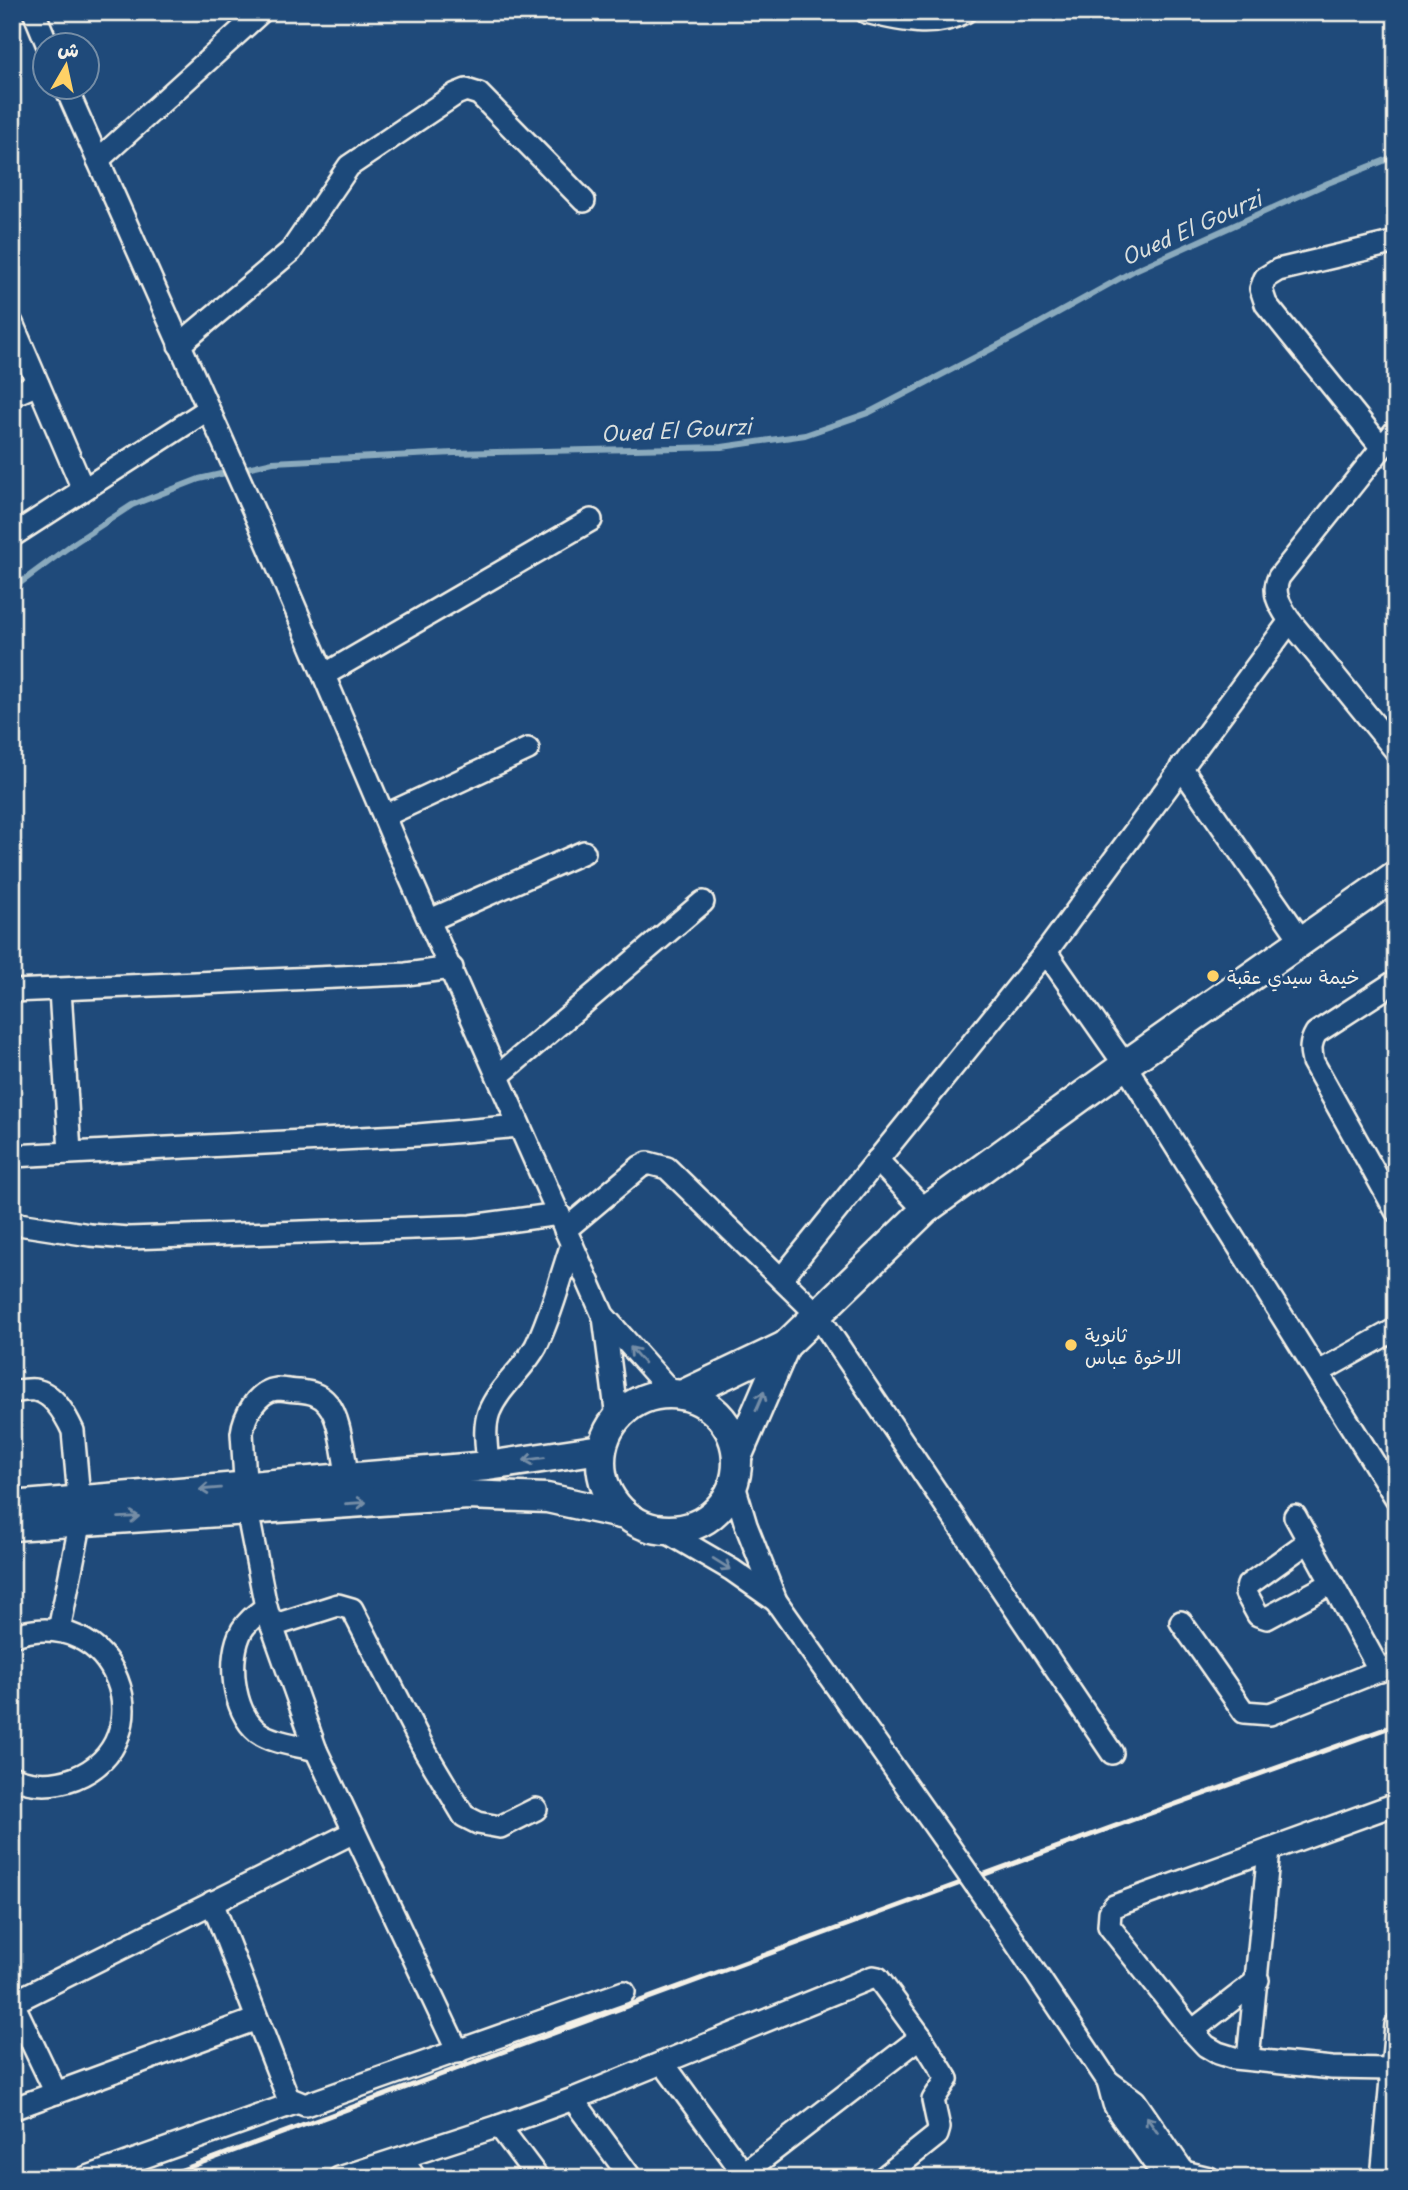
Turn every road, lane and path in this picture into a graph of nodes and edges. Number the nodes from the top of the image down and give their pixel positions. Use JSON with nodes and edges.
{"nodes":[{"id":1,"x":34,"y":12,"type":"edge"},
{"id":2,"x":261,"y":12,"type":"edge"},
{"id":3,"x":866,"y":12,"type":"edge"},
{"id":4,"x":965,"y":12,"type":"edge"},
{"id":5,"x":42,"y":32,"type":"edge"},
{"id":6,"x":72,"y":102,"type":"edge"},
{"id":7,"x":98,"y":160,"type":"junction"},
{"id":8,"x":584,"y":201,"type":"dead end"},
{"id":9,"x":1396,"y":242,"type":"edge"},
{"id":10,"x":12,"y":323,"type":"edge"},
{"id":11,"x":179,"y":345,"type":"junction"},
{"id":12,"x":38,"y":384,"type":"junction"},
{"id":13,"x":12,"y":395,"type":"edge"},
{"id":14,"x":207,"y":410,"type":"junction"},
{"id":15,"x":1396,"y":430,"type":"edge"},
{"id":16,"x":1382,"y":449,"type":"junction"},
{"id":17,"x":83,"y":489,"type":"junction"},
{"id":18,"x":591,"y":520,"type":"dead end"},
{"id":19,"x":12,"y":536,"type":"edge"},
{"id":20,"x":1290,"y":621,"type":"junction"},
{"id":21,"x":324,"y":675,"type":"junction"},
{"id":22,"x":528,"y":749,"type":"dead end"},
{"id":23,"x":1396,"y":751,"type":"edge"},
{"id":24,"x":1181,"y":767,"type":"junction"},
{"id":25,"x":384,"y":816,"type":"junction"},
{"id":26,"x":584,"y":852,"type":"dead end"},
{"id":27,"x":1396,"y":875,"type":"edge"},
{"id":28,"x":703,"y":902,"type":"dead end"},
{"id":29,"x":430,"y":920,"type":"junction"},
{"id":30,"x":1301,"y":940,"type":"junction"},
{"id":31,"x":1046,"y":952,"type":"junction"},
{"id":32,"x":452,"y":968,"type":"junction"},
{"id":33,"x":1396,"y":981,"type":"edge"},
{"id":34,"x":60,"y":990,"type":"junction"},
{"id":35,"x":12,"y":991,"type":"edge"},
{"id":36,"x":1125,"y":1065,"type":"junction"},
{"id":37,"x":498,"y":1076,"type":"junction"},
{"id":38,"x":519,"y":1126,"type":"junction"},
{"id":39,"x":70,"y":1152,"type":"junction"},
{"id":40,"x":12,"y":1156,"type":"edge"},
{"id":41,"x":877,"y":1160,"type":"junction"},
{"id":42,"x":925,"y":1210,"type":"junction"},
{"id":43,"x":1396,"y":1211,"type":"edge"},
{"id":44,"x":12,"y":1223,"type":"edge"},
{"id":45,"x":565,"y":1229,"type":"junction"},
{"id":46,"x":781,"y":1279,"type":"junction"},
{"id":47,"x":817,"y":1314,"type":"junction"},
{"id":48,"x":603,"y":1315,"type":"junction"},
{"id":49,"x":1396,"y":1329,"type":"edge"},
{"id":50,"x":785,"y":1346,"type":"junction"},
{"id":51,"x":1319,"y":1372,"type":"junction"},
{"id":52,"x":12,"y":1392,"type":"edge"},
{"id":53,"x":678,"y":1394,"type":"junction"},
{"id":54,"x":617,"y":1418,"type":"junction"},
{"id":55,"x":601,"y":1449,"type":"junction"},
{"id":56,"x":737,"y":1457,"type":"junction"},
{"id":57,"x":488,"y":1466,"type":"junction"},
{"id":58,"x":348,"y":1477,"type":"junction"},
{"id":59,"x":734,"y":1485,"type":"junction"},
{"id":60,"x":246,"y":1498,"type":"junction"},
{"id":61,"x":1396,"y":1498,"type":"edge"},
{"id":62,"x":12,"y":1506,"type":"edge"},
{"id":63,"x":80,"y":1510,"type":"junction"},
{"id":64,"x":625,"y":1515,"type":"junction"},
{"id":65,"x":1294,"y":1516,"type":"dead end"},
{"id":66,"x":12,"y":1526,"type":"edge"},
{"id":67,"x":666,"y":1531,"type":"junction"},
{"id":68,"x":1308,"y":1541,"type":"junction"},
{"id":69,"x":1332,"y":1583,"type":"junction"},
{"id":70,"x":776,"y":1601,"type":"junction"},
{"id":71,"x":269,"y":1616,"type":"junction"},
{"id":72,"x":1181,"y":1622,"type":"dead end"},
{"id":73,"x":59,"y":1630,"type":"junction"},
{"id":74,"x":12,"y":1636,"type":"edge"},
{"id":75,"x":1388,"y":1667,"type":"edge"},
{"id":76,"x":316,"y":1749,"type":"junction"},
{"id":77,"x":1112,"y":1753,"type":"dead end"},
{"id":78,"x":12,"y":1777,"type":"edge"},
{"id":79,"x":1396,"y":1804,"type":"edge"},
{"id":80,"x":536,"y":1809,"type":"dead end"},
{"id":81,"x":354,"y":1832,"type":"junction"},
{"id":82,"x":1269,"y":1850,"type":"junction"},
{"id":83,"x":212,"y":1902,"type":"junction"},
{"id":84,"x":1258,"y":1980,"type":"junction"},
{"id":85,"x":624,"y":1992,"type":"dead end"},
{"id":86,"x":12,"y":2002,"type":"edge"},
{"id":87,"x":257,"y":2019,"type":"junction"},
{"id":88,"x":1396,"y":2025,"type":"edge"},
{"id":89,"x":1192,"y":2031,"type":"junction"},
{"id":90,"x":920,"y":2037,"type":"junction"},
{"id":91,"x":457,"y":2052,"type":"junction"},
{"id":92,"x":1248,"y":2059,"type":"junction"},
{"id":93,"x":663,"y":2063,"type":"junction"},
{"id":94,"x":1390,"y":2069,"type":"junction"},
{"id":95,"x":56,"y":2093,"type":"junction"},
{"id":96,"x":573,"y":2099,"type":"junction"},
{"id":97,"x":295,"y":2103,"type":"junction"},
{"id":98,"x":12,"y":2109,"type":"edge"},
{"id":99,"x":499,"y":2126,"type":"junction"},
{"id":100,"x":402,"y":2159,"type":"junction"},
{"id":101,"x":746,"y":2176,"type":"edge"},
{"id":102,"x":1179,"y":2176,"type":"edge"},
{"id":103,"x":86,"y":2178,"type":"edge"},
{"id":104,"x":339,"y":2178,"type":"edge"},
{"id":105,"x":415,"y":2178,"type":"edge"},
{"id":106,"x":538,"y":2178,"type":"edge"},
{"id":107,"x":631,"y":2178,"type":"edge"},
{"id":108,"x":883,"y":2178,"type":"edge"},
{"id":109,"x":1209,"y":2178,"type":"edge"},
{"id":110,"x":1382,"y":2178,"type":"edge"}],
"edges":[{"from":1,"to":5,"type":"street"},
{"from":2,"to":7,"type":"street"},
{"from":3,"to":4,"type":"street"},
{"from":6,"to":7,"type":"street"},
{"from":7,"to":11,"type":"street"},
{"from":8,"to":11,"type":"street"},
{"from":9,"to":16,"type":"street"},
{"from":10,"to":12,"type":"street"},
{"from":11,"to":14,"type":"street"},
{"from":12,"to":13,"type":"street"},
{"from":12,"to":17,"type":"street"},
{"from":14,"to":17,"type":"street"},
{"from":14,"to":21,"type":"street"},
{"from":15,"to":16,"type":"street"},
{"from":16,"to":20,"type":"street"},
{"from":17,"to":19,"type":"street"},
{"from":18,"to":21,"type":"street"},
{"from":20,"to":23,"type":"street"},
{"from":20,"to":24,"type":"street"},
{"from":21,"to":25,"type":"street"},
{"from":22,"to":25,"type":"street"},
{"from":24,"to":30,"type":"street"},
{"from":24,"to":31,"type":"street"},
{"from":25,"to":29,"type":"street"},
{"from":26,"to":29,"type":"street"},
{"from":27,"to":30,"type":"main road"},
{"from":28,"to":37,"type":"street"},
{"from":29,"to":32,"type":"street"},
{"from":30,"to":36,"type":"main road"},
{"from":31,"to":36,"type":"street"},
{"from":31,"to":41,"type":"street"},
{"from":32,"to":34,"type":"street"},
{"from":32,"to":37,"type":"street"},
{"from":33,"to":43,"type":"street"},
{"from":34,"to":35,"type":"street"},
{"from":34,"to":39,"type":"street"},
{"from":36,"to":42,"type":"main road"},
{"from":36,"to":51,"type":"street"},
{"from":37,"to":38,"type":"street"},
{"from":38,"to":39,"type":"street"},
{"from":38,"to":45,"type":"street"},
{"from":39,"to":40,"type":"street"},
{"from":41,"to":42,"type":"street"},
{"from":41,"to":46,"type":"street"},
{"from":42,"to":47,"type":"main road"},
{"from":44,"to":45,"type":"street"},
{"from":45,"to":46,"type":"street"},
{"from":45,"to":48,"type":"street"},
{"from":45,"to":57,"type":"street"},
{"from":46,"to":47,"type":"street"},
{"from":47,"to":50,"type":"main road"},
{"from":47,"to":77,"type":"street"},
{"from":53,"to":48,"type":"street","one_way":true},
{"from":48,"to":54,"type":"street"},
{"from":49,"to":51,"type":"street"},
{"from":50,"to":53,"type":"main road"},
{"from":56,"to":50,"type":"main road","one_way":true},
{"from":51,"to":61,"type":"street"},
{"from":52,"to":63,"type":"street"},
{"from":53,"to":54,"type":"main road"},
{"from":53,"to":56,"type":"main road"},
{"from":54,"to":55,"type":"main road"},
{"from":55,"to":57,"type":"main road","one_way":true},
{"from":55,"to":64,"type":"main road"},
{"from":56,"to":59,"type":"main road"},
{"from":57,"to":58,"type":"main road"},
{"from":58,"to":60,"type":"main road"},
{"from":58,"to":60,"type":"street"},
{"from":59,"to":67,"type":"main road"},
{"from":59,"to":70,"type":"street"},
{"from":60,"to":63,"type":"main road"},
{"from":60,"to":64,"type":"main road","one_way":true},
{"from":60,"to":71,"type":"street"},
{"from":62,"to":63,"type":"main road"},
{"from":63,"to":66,"type":"main road"},
{"from":63,"to":73,"type":"street"},
{"from":64,"to":67,"type":"main road"},
{"from":65,"to":68,"type":"street"},
{"from":67,"to":70,"type":"street","one_way":true},
{"from":68,"to":69,"type":"street"},
{"from":68,"to":69,"type":"street"},
{"from":69,"to":75,"type":"street"},
{"from":70,"to":102,"type":"street","bridge":true},
{"from":71,"to":76,"type":"street"},
{"from":71,"to":76,"type":"street"},
{"from":71,"to":80,"type":"street"},
{"from":72,"to":75,"type":"street"},
{"from":73,"to":74,"type":"street"},
{"from":73,"to":78,"type":"street"},
{"from":76,"to":81,"type":"street"},
{"from":79,"to":82,"type":"street"},
{"from":81,"to":83,"type":"street"},
{"from":81,"to":91,"type":"street"},
{"from":82,"to":84,"type":"street"},
{"from":82,"to":89,"type":"street"},
{"from":83,"to":86,"type":"street"},
{"from":83,"to":87,"type":"street"},
{"from":84,"to":89,"type":"street"},
{"from":84,"to":92,"type":"street"},
{"from":85,"to":91,"type":"street"},
{"from":86,"to":95,"type":"street"},
{"from":87,"to":95,"type":"street"},
{"from":87,"to":97,"type":"street"},
{"from":88,"to":94,"type":"street"},
{"from":89,"to":92,"type":"street"},
{"from":90,"to":93,"type":"street"},
{"from":90,"to":101,"type":"street"},
{"from":90,"to":108,"type":"street"},
{"from":91,"to":97,"type":"street"},
{"from":92,"to":94,"type":"street"},
{"from":93,"to":96,"type":"street"},
{"from":93,"to":101,"type":"street"},
{"from":94,"to":110,"type":"street"},
{"from":95,"to":98,"type":"street"},
{"from":96,"to":99,"type":"street"},
{"from":96,"to":107,"type":"street"},
{"from":97,"to":103,"type":"street"},
{"from":99,"to":100,"type":"street"},
{"from":99,"to":106,"type":"street"},
{"from":100,"to":104,"type":"street"},
{"from":100,"to":105,"type":"street"},
{"from":102,"to":109,"type":"street"}]}
